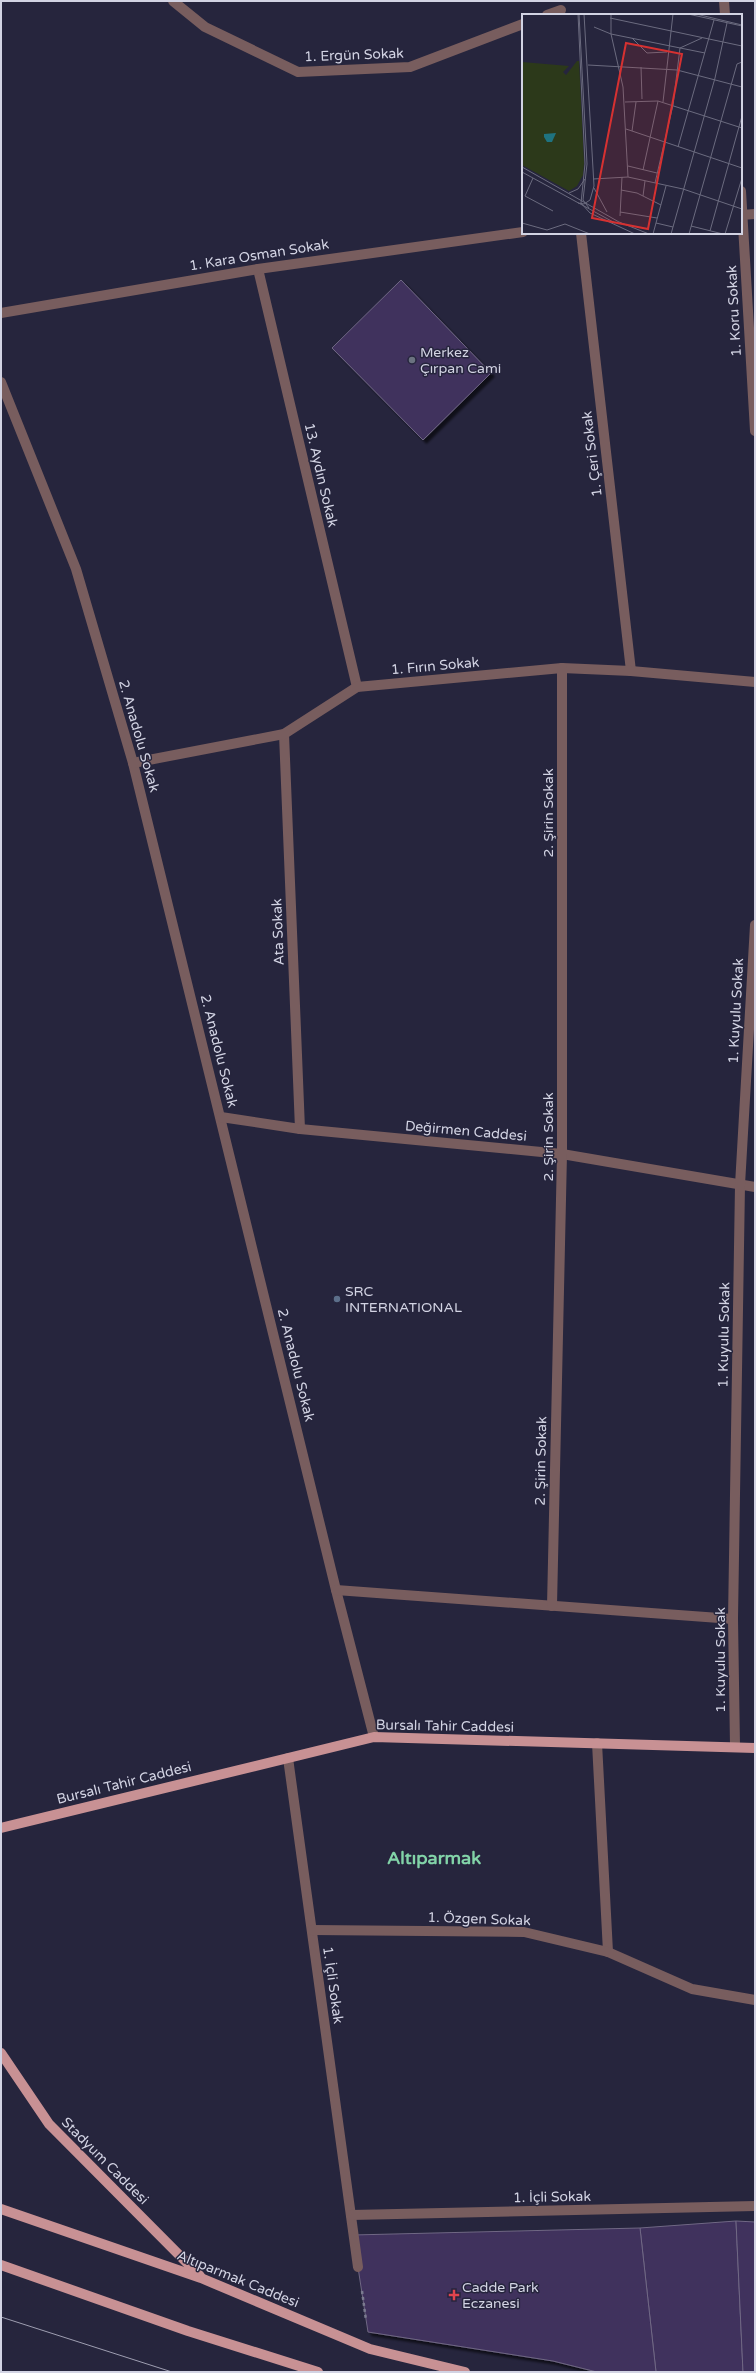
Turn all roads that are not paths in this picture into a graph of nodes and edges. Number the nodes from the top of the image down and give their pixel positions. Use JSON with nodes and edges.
{"nodes":[{"id":1,"x":173,"y":1,"type":"edge"},
{"id":2,"x":724,"y":1,"type":"edge"},
{"id":3,"x":561,"y":9,"type":"edge"},
{"id":4,"x":549,"y":14,"type":"edge"},
{"id":5,"x":725,"y":14,"type":"edge"},
{"id":6,"x":522,"y":24,"type":"edge"},
{"id":7,"x":755,"y":214,"type":"edge"},
{"id":8,"x":742,"y":215,"type":"edge"},
{"id":9,"x":522,"y":232,"type":"edge"},
{"id":10,"x":581,"y":234,"type":"edge"},
{"id":11,"x":258,"y":269,"type":"junction"},
{"id":12,"x":1,"y":312,"type":"edge"},
{"id":13,"x":1,"y":382,"type":"edge"},
{"id":14,"x":755,"y":431,"type":"edge"},
{"id":15,"x":562,"y":668,"type":"junction"},
{"id":16,"x":631,"y":671,"type":"junction"},
{"id":17,"x":755,"y":682,"type":"edge"},
{"id":18,"x":357,"y":687,"type":"junction"},
{"id":19,"x":284,"y":734,"type":"junction"},
{"id":20,"x":133,"y":763,"type":"junction"},
{"id":21,"x":755,"y":925,"type":"edge"},
{"id":22,"x":221,"y":1117,"type":"junction"},
{"id":23,"x":300,"y":1129,"type":"junction"},
{"id":24,"x":562,"y":1154,"type":"junction"},
{"id":25,"x":740,"y":1185,"type":"junction"},
{"id":26,"x":755,"y":1187,"type":"edge"},
{"id":27,"x":336,"y":1590,"type":"junction"},
{"id":28,"x":552,"y":1606,"type":"junction"},
{"id":29,"x":733,"y":1619,"type":"junction"},
{"id":30,"x":374,"y":1737,"type":"junction"},
{"id":31,"x":597,"y":1743,"type":"junction"},
{"id":32,"x":734,"y":1746,"type":"junction"},
{"id":33,"x":755,"y":1748,"type":"edge"},
{"id":34,"x":288,"y":1758,"type":"junction"},
{"id":35,"x":1,"y":1828,"type":"edge"},
{"id":36,"x":312,"y":1930,"type":"junction"},
{"id":37,"x":608,"y":1952,"type":"junction"},
{"id":38,"x":755,"y":2000,"type":"edge"},
{"id":39,"x":1,"y":2053,"type":"edge"},
{"id":40,"x":755,"y":2206,"type":"edge"},
{"id":41,"x":1,"y":2209,"type":"edge"},
{"id":42,"x":350,"y":2215,"type":"junction"},
{"id":43,"x":1,"y":2265,"type":"edge"},
{"id":44,"x":358,"y":2267,"type":"road end"},
{"id":45,"x":201,"y":2278,"type":"junction"},
{"id":46,"x":318,"y":2372,"type":"edge"},
{"id":47,"x":465,"y":2372,"type":"edge"}],
"edges":[{"from":1,"to":6,"type":"street","name":"1. Ergün Sokak"},
{"from":2,"to":5,"type":"street"},
{"from":3,"to":4,"type":"street"},
{"from":7,"to":8,"type":"street"},
{"from":8,"to":14,"type":"street","name":"1. Koru Sokak"},
{"from":9,"to":11,"type":"street","name":"1. Kara Osman Sokak"},
{"from":10,"to":16,"type":"street","name":"1. Çeri Sokak"},
{"from":11,"to":12,"type":"street","name":"1. Kara Osman Sokak"},
{"from":11,"to":18,"type":"street","name":"13. Aydın Sokak"},
{"from":13,"to":20,"type":"street","name":"2. Anadolu Sokak"},
{"from":15,"to":16,"type":"street","name":"1. Fırın Sokak"},
{"from":15,"to":18,"type":"street","name":"1. Fırın Sokak"},
{"from":15,"to":24,"type":"street","name":"2. Şirin Sokak"},
{"from":16,"to":17,"type":"street","name":"1. Fırın Sokak"},
{"from":18,"to":19,"type":"street","name":"1. Fırın Sokak"},
{"from":19,"to":20,"type":"street","name":"1. Fırın Sokak"},
{"from":19,"to":23,"type":"street","name":"Ata Sokak"},
{"from":20,"to":22,"type":"street","name":"2. Anadolu Sokak"},
{"from":21,"to":25,"type":"street","name":"1. Kuyulu Sokak"},
{"from":22,"to":23,"type":"street","name":"Değirmen Caddesi"},
{"from":22,"to":27,"type":"street","name":"2. Anadolu Sokak"},
{"from":23,"to":24,"type":"street","name":"Değirmen Caddesi"},
{"from":24,"to":25,"type":"street","name":"Değirmen Caddesi"},
{"from":24,"to":28,"type":"street","name":"2. Şirin Sokak"},
{"from":25,"to":26,"type":"street","name":"Değirmen Caddesi"},
{"from":25,"to":29,"type":"street","name":"1. Kuyulu Sokak"},
{"from":27,"to":28,"type":"street"},
{"from":27,"to":30,"type":"street","name":"2. Anadolu Sokak"},
{"from":28,"to":29,"type":"street"},
{"from":29,"to":32,"type":"street","name":"1. Kuyulu Sokak"},
{"from":30,"to":31,"type":"main road","name":"Bursalı Tahir Caddesi"},
{"from":30,"to":34,"type":"main road","name":"Bursalı Tahir Caddesi"},
{"from":31,"to":32,"type":"main road","name":"Bursalı Tahir Caddesi"},
{"from":31,"to":37,"type":"street"},
{"from":32,"to":33,"type":"main road","name":"Bursalı Tahir Caddesi"},
{"from":34,"to":35,"type":"main road","name":"Bursalı Tahir Caddesi"},
{"from":34,"to":36,"type":"street","name":"1. İçli Sokak"},
{"from":36,"to":37,"type":"street","name":"1. Özgen Sokak"},
{"from":36,"to":42,"type":"street","name":"1. İçli Sokak"},
{"from":37,"to":38,"type":"street","name":"1. Özgen Sokak"},
{"from":39,"to":45,"type":"main road","name":"Stadyum Caddesi"},
{"from":40,"to":42,"type":"street","name":"1. İçli Sokak"},
{"from":41,"to":45,"type":"main road","name":"Altıparmak Caddesi"},
{"from":42,"to":44,"type":"street","name":"1. İçli Sokak"},
{"from":43,"to":46,"type":"main road"},
{"from":45,"to":47,"type":"main road","name":"Altıparmak Caddesi"}]}
